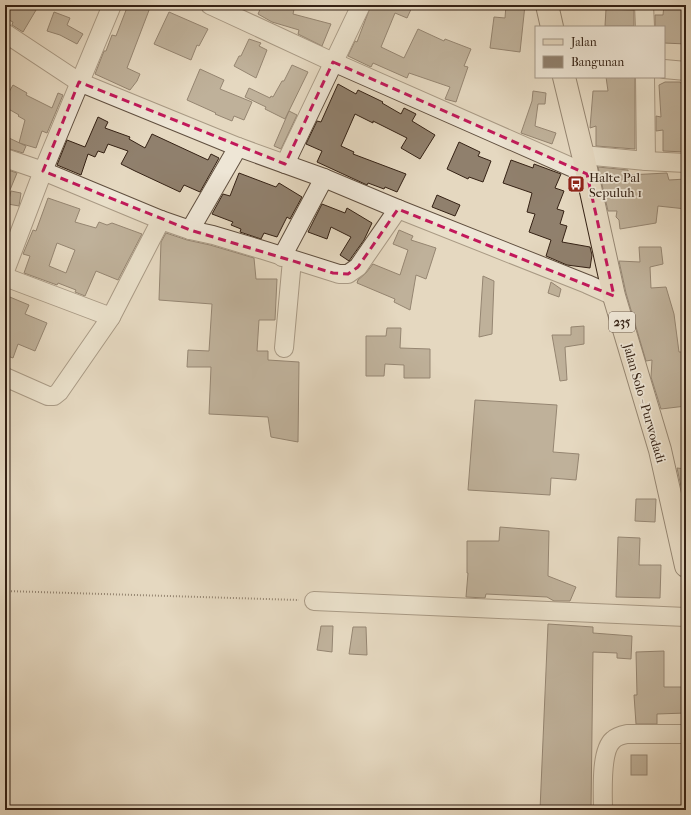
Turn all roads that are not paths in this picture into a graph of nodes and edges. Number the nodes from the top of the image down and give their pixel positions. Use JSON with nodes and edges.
{"nodes":[{"id":1,"x":112,"y":5,"type":"edge"},
{"id":2,"x":210,"y":5,"type":"edge"},
{"id":3,"x":361,"y":5,"type":"edge"},
{"id":4,"x":547,"y":5,"type":"edge"},
{"id":5,"x":644,"y":5,"type":"edge"},
{"id":6,"x":552,"y":26,"type":"edge"},
{"id":7,"x":645,"y":26,"type":"edge"},
{"id":8,"x":5,"y":33,"type":"edge"},
{"id":9,"x":333,"y":62,"type":"junction"},
{"id":10,"x":665,"y":69,"type":"edge"},
{"id":11,"x":686,"y":71,"type":"edge"},
{"id":12,"x":564,"y":78,"type":"edge"},
{"id":13,"x":645,"y":78,"type":"edge"},
{"id":14,"x":79,"y":82,"type":"junction"},
{"id":15,"x":238,"y":147,"type":"junction"},
{"id":16,"x":5,"y":158,"type":"edge"},
{"id":17,"x":646,"y":162,"type":"junction"},
{"id":18,"x":686,"y":163,"type":"edge"},
{"id":19,"x":285,"y":164,"type":"junction"},
{"id":20,"x":585,"y":164,"type":"junction"},
{"id":21,"x":43,"y":171,"type":"junction"},
{"id":22,"x":324,"y":178,"type":"junction"},
{"id":23,"x":398,"y":209,"type":"junction"},
{"id":24,"x":161,"y":220,"type":"junction"},
{"id":25,"x":190,"y":230,"type":"junction"},
{"id":26,"x":287,"y":258,"type":"junction"},
{"id":27,"x":5,"y":271,"type":"edge"},
{"id":28,"x":5,"y":277,"type":"edge"},
{"id":29,"x":614,"y":296,"type":"junction"},
{"id":30,"x":111,"y":317,"type":"junction"},
{"id":31,"x":284,"y":348,"type":"dead end"},
{"id":32,"x":5,"y":377,"type":"edge"},
{"id":33,"x":686,"y":566,"type":"edge"},
{"id":34,"x":314,"y":601,"type":"road end"},
{"id":35,"x":686,"y":617,"type":"edge"},
{"id":36,"x":686,"y":734,"type":"edge"},
{"id":37,"x":603,"y":810,"type":"edge"}],
"edges":[{"from":1,"to":14,"type":"street"},
{"from":2,"to":9,"type":"street"},
{"from":3,"to":9,"type":"street"},
{"from":4,"to":6,"type":"main road"},
{"from":5,"to":7,"type":"street"},
{"from":8,"to":14,"type":"street"},
{"from":9,"to":19,"type":"street"},
{"from":9,"to":20,"type":"street"},
{"from":10,"to":11,"type":"street"},
{"from":12,"to":20,"type":"main road","name":"Jalan Solo - Purwodadi","number":"235"},
{"from":13,"to":17,"type":"street"},
{"from":14,"to":15,"type":"street"},
{"from":14,"to":21,"type":"street"},
{"from":15,"to":19,"type":"street"},
{"from":15,"to":25,"type":"street"},
{"from":16,"to":21,"type":"street"},
{"from":17,"to":18,"type":"street"},
{"from":17,"to":20,"type":"street"},
{"from":19,"to":22,"type":"street"},
{"from":20,"to":29,"type":"main road","name":"Jalan Solo - Purwodadi","number":"235"},
{"from":21,"to":24,"type":"street"},
{"from":21,"to":27,"type":"street"},
{"from":22,"to":23,"type":"street"},
{"from":22,"to":26,"type":"street"},
{"from":23,"to":26,"type":"street"},
{"from":23,"to":29,"type":"street"},
{"from":24,"to":25,"type":"street"},
{"from":24,"to":30,"type":"street"},
{"from":25,"to":26,"type":"street"},
{"from":26,"to":31,"type":"street"},
{"from":28,"to":30,"type":"street"},
{"from":29,"to":33,"type":"main road","name":"Jalan Solo - Purwodadi","number":"235"},
{"from":30,"to":32,"type":"street"},
{"from":34,"to":35,"type":"street"},
{"from":36,"to":37,"type":"street"}]}
